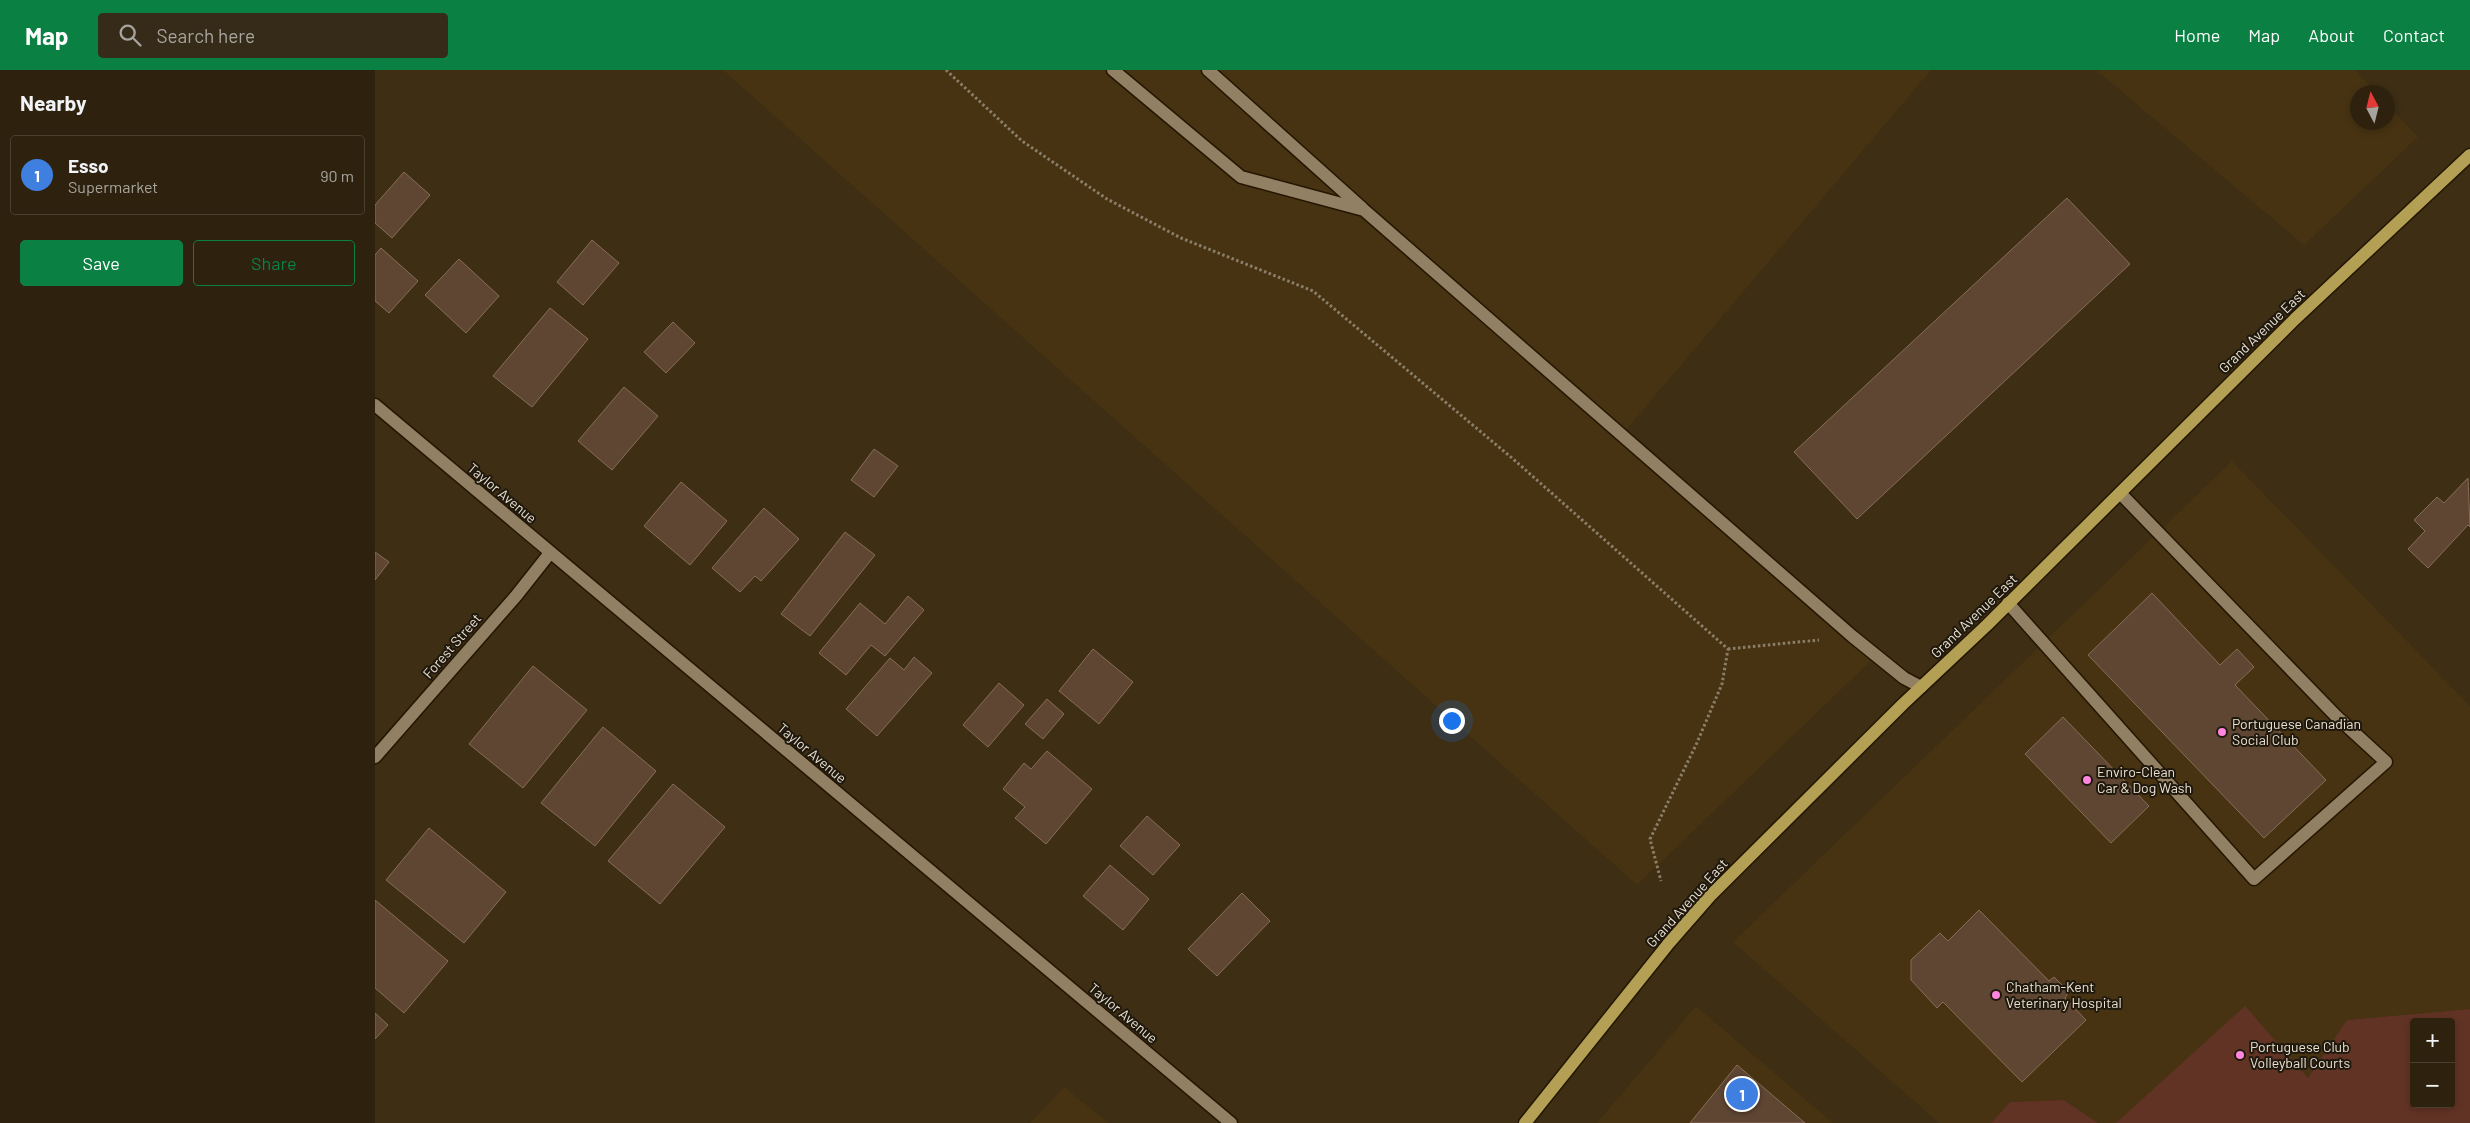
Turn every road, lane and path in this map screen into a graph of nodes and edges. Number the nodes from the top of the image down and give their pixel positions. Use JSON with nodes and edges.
{"nodes":[{"id":1,"x":946,"y":70,"type":"edge"},
{"id":2,"x":1113,"y":70,"type":"edge"},
{"id":3,"x":1208,"y":70,"type":"edge"},
{"id":4,"x":2470,"y":155,"type":"edge"},
{"id":5,"x":1364,"y":210,"type":"junction"},
{"id":6,"x":375,"y":405,"type":"edge"},
{"id":7,"x":2120,"y":493,"type":"junction"},
{"id":8,"x":550,"y":553,"type":"junction"},
{"id":9,"x":2009,"y":604,"type":"junction"},
{"id":10,"x":1852,"y":636,"type":"junction"},
{"id":11,"x":1728,"y":649,"type":"junction"},
{"id":12,"x":1921,"y":687,"type":"junction"},
{"id":13,"x":375,"y":757,"type":"edge"},
{"id":14,"x":1661,"y":881,"type":"dead end"},
{"id":15,"x":1231,"y":1123,"type":"edge"},
{"id":16,"x":1525,"y":1123,"type":"edge"}],
"edges":[{"from":1,"to":11,"type":"path"},
{"from":2,"to":5,"type":"street"},
{"from":3,"to":5,"type":"street"},
{"from":4,"to":7,"type":"main road","name":"Grand Avenue East"},
{"from":5,"to":10,"type":"street"},
{"from":6,"to":8,"type":"street","name":"Taylor Avenue"},
{"from":7,"to":9,"type":"main road","name":"Grand Avenue East"},
{"from":7,"to":9,"type":"street"},
{"from":8,"to":13,"type":"street","name":"Forest Street"},
{"from":8,"to":15,"type":"street","name":"Taylor Avenue"},
{"from":9,"to":12,"type":"main road","name":"Grand Avenue East"},
{"from":10,"to":11,"type":"path"},
{"from":10,"to":12,"type":"street"},
{"from":11,"to":14,"type":"path"},
{"from":12,"to":16,"type":"main road","name":"Grand Avenue East"}]}
